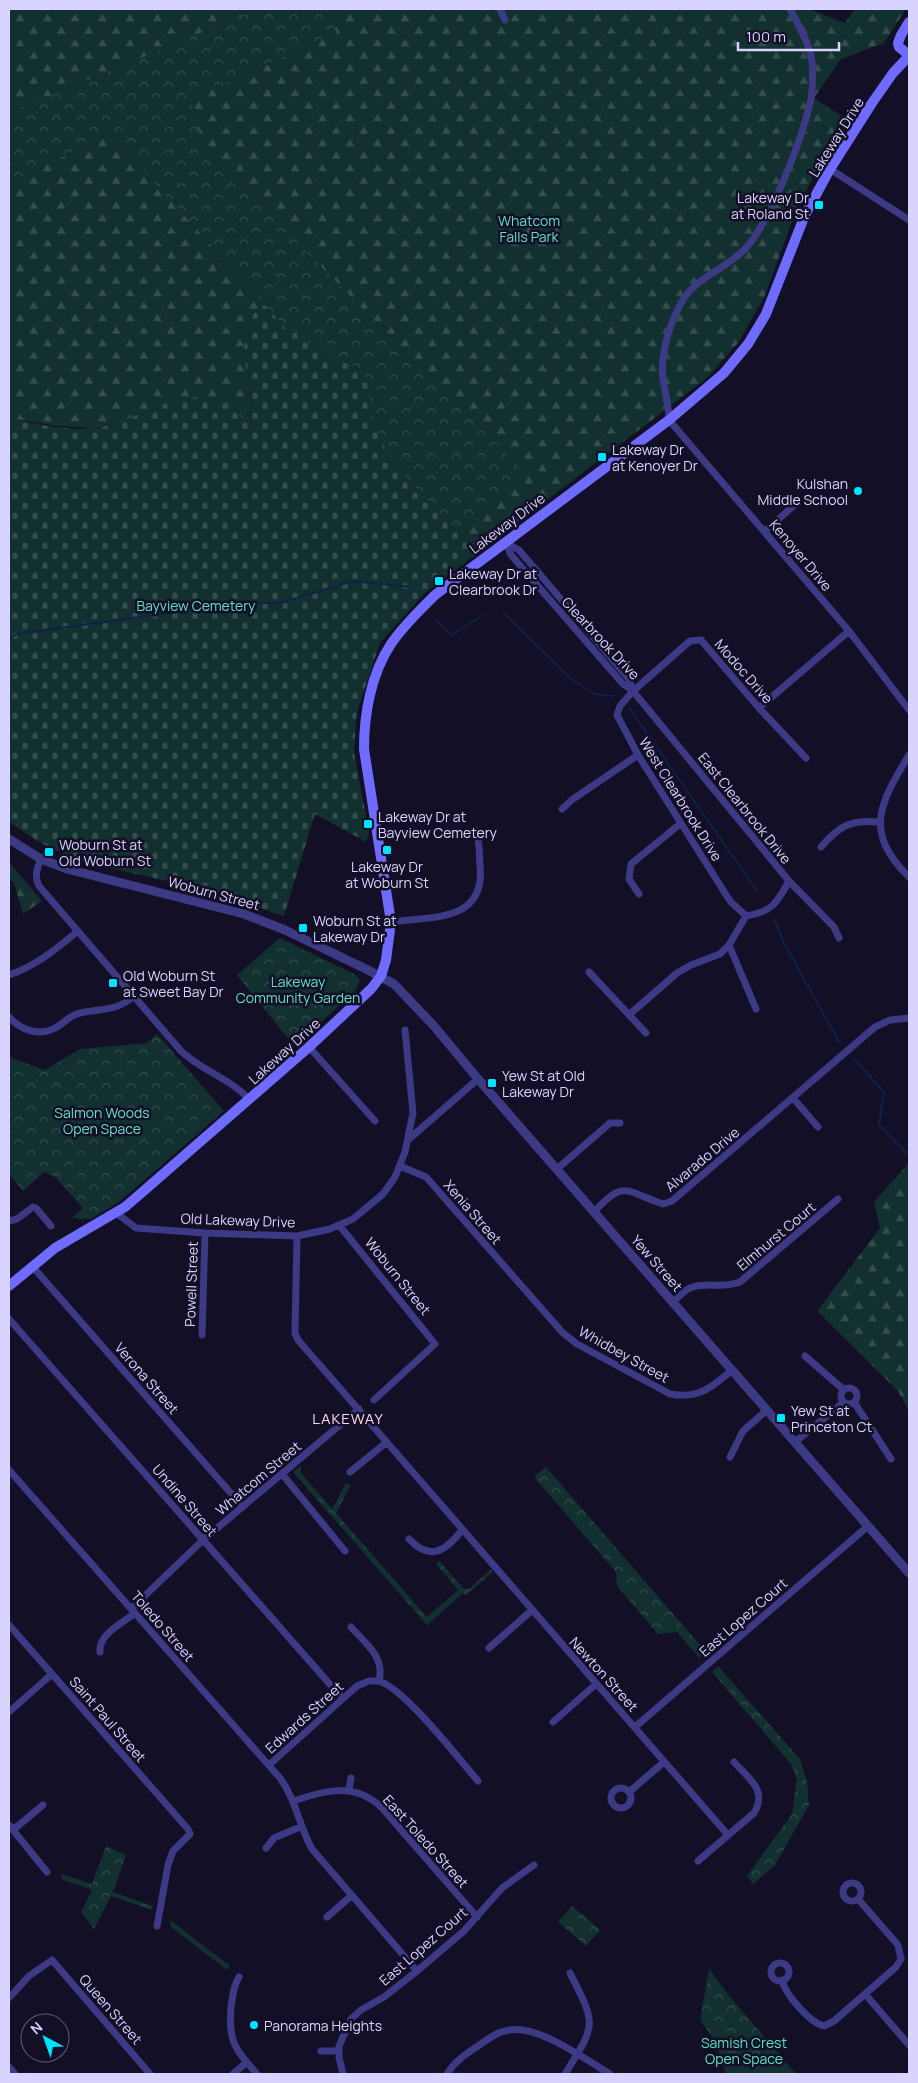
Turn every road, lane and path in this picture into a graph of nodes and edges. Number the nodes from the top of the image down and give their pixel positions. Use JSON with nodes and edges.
{"nodes":[{"id":1,"x":500,"y":9,"type":"edge"},
{"id":2,"x":790,"y":9,"type":"edge"},
{"id":3,"x":505,"y":20,"type":"dead end"},
{"id":4,"x":909,"y":22,"type":"edge"},
{"id":5,"x":909,"y":55,"type":"edge"},
{"id":6,"x":830,"y":169,"type":"junction"},
{"id":7,"x":909,"y":220,"type":"edge"},
{"id":8,"x":669,"y":420,"type":"junction"},
{"id":9,"x":799,"y":501,"type":"dead end"},
{"id":10,"x":765,"y":531,"type":"junction"},
{"id":11,"x":506,"y":543,"type":"junction"},
{"id":12,"x":849,"y":631,"type":"junction"},
{"id":13,"x":633,"y":691,"type":"junction"},
{"id":14,"x":759,"y":708,"type":"junction"},
{"id":15,"x":909,"y":710,"type":"edge"},
{"id":16,"x":638,"y":755,"type":"junction"},
{"id":17,"x":909,"y":755,"type":"edge"},
{"id":18,"x":806,"y":758,"type":"dead end"},
{"id":19,"x":562,"y":809,"type":"dead end"},
{"id":20,"x":879,"y":822,"type":"junction"},
{"id":21,"x":680,"y":824,"type":"junction"},
{"id":22,"x":476,"y":830,"type":"dead end"},
{"id":23,"x":9,"y":839,"type":"edge"},
{"id":24,"x":821,"y":847,"type":"dead end"},
{"id":25,"x":41,"y":858,"type":"junction"},
{"id":26,"x":909,"y":877,"type":"edge"},
{"id":27,"x":789,"y":881,"type":"junction"},
{"id":28,"x":639,"y":894,"type":"dead end"},
{"id":29,"x":746,"y":916,"type":"junction"},
{"id":30,"x":391,"y":922,"type":"junction"},
{"id":31,"x":78,"y":931,"type":"junction"},
{"id":32,"x":839,"y":938,"type":"dead end"},
{"id":33,"x":730,"y":945,"type":"junction"},
{"id":34,"x":589,"y":972,"type":"dead end"},
{"id":35,"x":9,"y":975,"type":"edge"},
{"id":36,"x":381,"y":976,"type":"junction"},
{"id":37,"x":134,"y":996,"type":"junction"},
{"id":38,"x":756,"y":1009,"type":"dead end"},
{"id":39,"x":630,"y":1014,"type":"junction"},
{"id":40,"x":9,"y":1017,"type":"edge"},
{"id":41,"x":909,"y":1018,"type":"edge"},
{"id":42,"x":404,"y":1030,"type":"dead end"},
{"id":43,"x":646,"y":1033,"type":"dead end"},
{"id":44,"x":309,"y":1047,"type":"junction"},
{"id":45,"x":478,"y":1079,"type":"junction"},
{"id":46,"x":793,"y":1098,"type":"junction"},
{"id":47,"x":250,"y":1100,"type":"junction"},
{"id":48,"x":374,"y":1121,"type":"dead end"},
{"id":49,"x":620,"y":1123,"type":"dead end"},
{"id":50,"x":818,"y":1128,"type":"dead end"},
{"id":51,"x":409,"y":1139,"type":"junction"},
{"id":52,"x":400,"y":1166,"type":"junction"},
{"id":53,"x":556,"y":1169,"type":"junction"},
{"id":54,"x":838,"y":1199,"type":"dead end"},
{"id":55,"x":115,"y":1212,"type":"junction"},
{"id":56,"x":594,"y":1212,"type":"junction"},
{"id":57,"x":9,"y":1221,"type":"edge"},
{"id":58,"x":339,"y":1225,"type":"junction"},
{"id":59,"x":51,"y":1226,"type":"dead end"},
{"id":60,"x":205,"y":1233,"type":"junction"},
{"id":61,"x":297,"y":1236,"type":"junction"},
{"id":62,"x":32,"y":1266,"type":"junction"},
{"id":63,"x":518,"y":1284,"type":"joint"},
{"id":64,"x":9,"y":1286,"type":"edge"},
{"id":65,"x":673,"y":1302,"type":"junction"},
{"id":66,"x":9,"y":1319,"type":"edge"},
{"id":67,"x":202,"y":1335,"type":"dead end"},
{"id":68,"x":806,"y":1356,"type":"dead end"},
{"id":69,"x":732,"y":1370,"type":"junction"},
{"id":70,"x":844,"y":1390,"type":"junction"},
{"id":71,"x":374,"y":1400,"type":"dead end"},
{"id":72,"x":844,"y":1402,"type":"junction"},
{"id":73,"x":854,"y":1402,"type":"junction"},
{"id":74,"x":359,"y":1409,"type":"junction"},
{"id":75,"x":767,"y":1410,"type":"junction"},
{"id":76,"x":387,"y":1442,"type":"junction"},
{"id":77,"x":795,"y":1442,"type":"junction"},
{"id":78,"x":730,"y":1457,"type":"dead end"},
{"id":79,"x":891,"y":1458,"type":"dead end"},
{"id":80,"x":9,"y":1470,"type":"edge"},
{"id":81,"x":350,"y":1472,"type":"dead end"},
{"id":82,"x":282,"y":1474,"type":"junction"},
{"id":83,"x":243,"y":1507,"type":"junction"},
{"id":84,"x":868,"y":1526,"type":"junction"},
{"id":85,"x":462,"y":1530,"type":"junction"},
{"id":86,"x":203,"y":1540,"type":"junction"},
{"id":87,"x":409,"y":1540,"type":"dead end"},
{"id":88,"x":346,"y":1551,"type":"dead end"},
{"id":89,"x":909,"y":1573,"type":"edge"},
{"id":90,"x":133,"y":1611,"type":"junction"},
{"id":91,"x":531,"y":1611,"type":"junction"},
{"id":92,"x":9,"y":1625,"type":"edge"},
{"id":93,"x":351,"y":1627,"type":"dead end"},
{"id":94,"x":489,"y":1648,"type":"dead end"},
{"id":95,"x":100,"y":1652,"type":"dead end"},
{"id":96,"x":52,"y":1674,"type":"junction"},
{"id":97,"x":379,"y":1681,"type":"junction"},
{"id":98,"x":596,"y":1684,"type":"junction"},
{"id":99,"x":342,"y":1698,"type":"junction"},
{"id":100,"x":10,"y":1708,"type":"edge"},
{"id":101,"x":553,"y":1722,"type":"dead end"},
{"id":102,"x":635,"y":1727,"type":"junction"},
{"id":103,"x":664,"y":1762,"type":"junction"},
{"id":104,"x":734,"y":1762,"type":"dead end"},
{"id":105,"x":269,"y":1765,"type":"junction"},
{"id":106,"x":351,"y":1778,"type":"dead end"},
{"id":107,"x":478,"y":1781,"type":"dead end"},
{"id":108,"x":349,"y":1790,"type":"junction"},
{"id":109,"x":629,"y":1792,"type":"dead end"},
{"id":110,"x":294,"y":1801,"type":"junction"},
{"id":111,"x":43,"y":1804,"type":"dead end"},
{"id":112,"x":11,"y":1827,"type":"edge"},
{"id":113,"x":300,"y":1827,"type":"junction"},
{"id":114,"x":728,"y":1835,"type":"junction"},
{"id":115,"x":266,"y":1848,"type":"dead end"},
{"id":116,"x":698,"y":1862,"type":"dead end"},
{"id":117,"x":534,"y":1865,"type":"dead end"},
{"id":118,"x":47,"y":1872,"type":"dead end"},
{"id":119,"x":352,"y":1896,"type":"junction"},
{"id":120,"x":858,"y":1899,"type":"dead end"},
{"id":121,"x":327,"y":1917,"type":"dead end"},
{"id":122,"x":477,"y":1918,"type":"junction"},
{"id":123,"x":157,"y":1926,"type":"dead end"},
{"id":124,"x":417,"y":1971,"type":"junction"},
{"id":125,"x":570,"y":1973,"type":"dead end"},
{"id":126,"x":239,"y":1977,"type":"dead end"},
{"id":127,"x":782,"y":1980,"type":"dead end"},
{"id":128,"x":865,"y":1994,"type":"junction"},
{"id":129,"x":9,"y":1998,"type":"edge"},
{"id":130,"x":909,"y":2045,"type":"edge"},
{"id":131,"x":321,"y":2051,"type":"dead end"},
{"id":132,"x":339,"y":2051,"type":"junction"},
{"id":133,"x":577,"y":2055,"type":"junction"},
{"id":134,"x":247,"y":2062,"type":"junction"},
{"id":135,"x":9,"y":2067,"type":"edge"},
{"id":136,"x":15,"y":2074,"type":"edge"},
{"id":137,"x":150,"y":2074,"type":"edge"},
{"id":138,"x":233,"y":2074,"type":"edge"},
{"id":139,"x":257,"y":2074,"type":"edge"},
{"id":140,"x":343,"y":2074,"type":"edge"},
{"id":141,"x":448,"y":2074,"type":"edge"},
{"id":142,"x":565,"y":2074,"type":"edge"},
{"id":143,"x":610,"y":2074,"type":"edge"}],
"edges":[{"from":1,"to":3,"type":"street"},
{"from":2,"to":8,"type":"street"},
{"from":4,"to":5,"type":"main road"},
{"from":5,"to":6,"type":"main road","name":"Lakeway Drive"},
{"from":6,"to":7,"type":"street"},
{"from":6,"to":8,"type":"main road","name":"Lakeway Drive"},
{"from":8,"to":10,"type":"street","name":"Kenoyer Drive"},
{"from":8,"to":11,"type":"main road","name":"Lakeway Drive"},
{"from":9,"to":10,"type":"street"},
{"from":10,"to":12,"type":"street","name":"Kenoyer Drive"},
{"from":11,"to":13,"type":"street","name":"Clearbrook Drive"},
{"from":11,"to":30,"type":"main road","name":"Lakeway Drive"},
{"from":12,"to":14,"type":"street"},
{"from":12,"to":15,"type":"street","name":"Kenoyer Drive"},
{"from":13,"to":14,"type":"street","name":"Modoc Drive"},
{"from":13,"to":16,"type":"street","name":"West Clearbrook Drive"},
{"from":13,"to":27,"type":"street","name":"East Clearbrook Drive"},
{"from":14,"to":18,"type":"street","name":"Modoc Drive"},
{"from":16,"to":19,"type":"street"},
{"from":16,"to":21,"type":"street","name":"West Clearbrook Drive"},
{"from":17,"to":20,"type":"street"},
{"from":20,"to":24,"type":"street"},
{"from":20,"to":26,"type":"street"},
{"from":21,"to":28,"type":"street"},
{"from":21,"to":29,"type":"street","name":"West Clearbrook Drive"},
{"from":22,"to":30,"type":"street"},
{"from":23,"to":25,"type":"street","name":"Woburn Street"},
{"from":25,"to":31,"type":"street"},
{"from":25,"to":36,"type":"street","name":"Woburn Street"},
{"from":27,"to":29,"type":"street"},
{"from":27,"to":32,"type":"street","name":"East Clearbrook Drive"},
{"from":29,"to":33,"type":"street"},
{"from":30,"to":36,"type":"main road","name":"Lakeway Drive"},
{"from":31,"to":35,"type":"street"},
{"from":31,"to":37,"type":"street"},
{"from":33,"to":38,"type":"street"},
{"from":33,"to":39,"type":"street"},
{"from":34,"to":39,"type":"street"},
{"from":36,"to":44,"type":"main road","name":"Lakeway Drive"},
{"from":36,"to":45,"type":"street","name":"Yew Street"},
{"from":37,"to":40,"type":"street"},
{"from":37,"to":47,"type":"street"},
{"from":39,"to":43,"type":"street"},
{"from":41,"to":46,"type":"street","name":"Alvarado Drive"},
{"from":42,"to":51,"type":"street","name":"Old Lakeway Drive"},
{"from":44,"to":47,"type":"main road","name":"Lakeway Drive"},
{"from":44,"to":48,"type":"street"},
{"from":45,"to":51,"type":"street"},
{"from":45,"to":53,"type":"street","name":"Yew Street"},
{"from":46,"to":50,"type":"street"},
{"from":46,"to":56,"type":"street","name":"Alvarado Drive"},
{"from":47,"to":55,"type":"main road","name":"Lakeway Drive"},
{"from":49,"to":53,"type":"street"},
{"from":51,"to":52,"type":"street","name":"Old Lakeway Drive"},
{"from":52,"to":58,"type":"street","name":"Old Lakeway Drive"},
{"from":52,"to":63,"type":"street","name":"Xenia Street"},
{"from":53,"to":56,"type":"street","name":"Yew Street"},
{"from":54,"to":65,"type":"street","name":"Elmhurst Court"},
{"from":55,"to":60,"type":"street","name":"Old Lakeway Drive"},
{"from":55,"to":62,"type":"main road","name":"Lakeway Drive"},
{"from":56,"to":65,"type":"street","name":"Yew Street"},
{"from":57,"to":59,"type":"street"},
{"from":58,"to":61,"type":"street","name":"Old Lakeway Drive"},
{"from":58,"to":71,"type":"street","name":"Woburn Street"},
{"from":60,"to":61,"type":"street","name":"Old Lakeway Drive"},
{"from":60,"to":67,"type":"street","name":"Powell Street"},
{"from":61,"to":74,"type":"street","name":"Newton Street"},
{"from":62,"to":64,"type":"main road","name":"Lakeway Drive"},
{"from":62,"to":83,"type":"street","name":"Verona Street"},
{"from":63,"to":69,"type":"street","name":"Whidbey Street"},
{"from":65,"to":69,"type":"street","name":"Yew Street"},
{"from":66,"to":86,"type":"street","name":"Undine Street"},
{"from":68,"to":70,"type":"street"},
{"from":69,"to":75,"type":"street","name":"Yew Street"},
{"from":70,"to":72,"type":"street"},
{"from":70,"to":73,"type":"street"},
{"from":72,"to":73,"type":"street"},
{"from":72,"to":77,"type":"street"},
{"from":73,"to":79,"type":"street"},
{"from":74,"to":76,"type":"street","name":"Newton Street"},
{"from":74,"to":82,"type":"street","name":"Whatcom Street"},
{"from":75,"to":77,"type":"street","name":"Yew Street"},
{"from":75,"to":78,"type":"street"},
{"from":76,"to":81,"type":"street"},
{"from":76,"to":85,"type":"street","name":"Newton Street"},
{"from":77,"to":84,"type":"street","name":"Yew Street"},
{"from":80,"to":90,"type":"street","name":"Toledo Street"},
{"from":82,"to":83,"type":"street","name":"Whatcom Street"},
{"from":82,"to":88,"type":"street"},
{"from":83,"to":86,"type":"street","name":"Whatcom Street"},
{"from":84,"to":89,"type":"street","name":"Yew Street"},
{"from":84,"to":102,"type":"street","name":"East Lopez Court"},
{"from":85,"to":87,"type":"street"},
{"from":85,"to":91,"type":"street","name":"Newton Street"},
{"from":86,"to":90,"type":"street","name":"Whatcom Street"},
{"from":86,"to":99,"type":"street","name":"Undine Street"},
{"from":90,"to":95,"type":"street","name":"Whatcom Street"},
{"from":90,"to":105,"type":"street","name":"Toledo Street"},
{"from":91,"to":94,"type":"street"},
{"from":91,"to":98,"type":"street","name":"Newton Street"},
{"from":92,"to":96,"type":"street","name":"Saint Paul Street"},
{"from":93,"to":97,"type":"street"},
{"from":96,"to":100,"type":"street"},
{"from":96,"to":123,"type":"street","name":"Saint Paul Street"},
{"from":97,"to":99,"type":"street","name":"Edwards Street"},
{"from":97,"to":107,"type":"street"},
{"from":98,"to":101,"type":"street"},
{"from":98,"to":102,"type":"street","name":"Newton Street"},
{"from":99,"to":105,"type":"street","name":"Edwards Street"},
{"from":102,"to":103,"type":"street","name":"Newton Street"},
{"from":103,"to":109,"type":"street"},
{"from":103,"to":114,"type":"street","name":"Newton Street"},
{"from":104,"to":114,"type":"street"},
{"from":105,"to":110,"type":"street","name":"Toledo Street"},
{"from":106,"to":108,"type":"street"},
{"from":108,"to":110,"type":"street","name":"East Toledo Street"},
{"from":108,"to":122,"type":"street","name":"East Toledo Street"},
{"from":110,"to":113,"type":"street","name":"Toledo Street"},
{"from":111,"to":112,"type":"street"},
{"from":112,"to":118,"type":"street"},
{"from":113,"to":115,"type":"street"},
{"from":113,"to":119,"type":"street","name":"Toledo Street"},
{"from":114,"to":116,"type":"street"},
{"from":117,"to":122,"type":"street","name":"East Lopez Court"},
{"from":119,"to":121,"type":"street"},
{"from":119,"to":124,"type":"street","name":"Toledo Street"},
{"from":120,"to":128,"type":"street"},
{"from":122,"to":124,"type":"street","name":"East Lopez Court"},
{"from":124,"to":132,"type":"street","name":"East Lopez Court"},
{"from":125,"to":133,"type":"street"},
{"from":126,"to":134,"type":"street"},
{"from":127,"to":128,"type":"street"},
{"from":128,"to":130,"type":"street"},
{"from":129,"to":137,"type":"street","name":"Queen Street"},
{"from":131,"to":132,"type":"street"},
{"from":132,"to":140,"type":"street","name":"East Lopez Court"},
{"from":133,"to":141,"type":"street"},
{"from":133,"to":142,"type":"street"},
{"from":133,"to":143,"type":"street"},
{"from":134,"to":138,"type":"street"},
{"from":134,"to":139,"type":"street"},
{"from":135,"to":136,"type":"street"}]}
